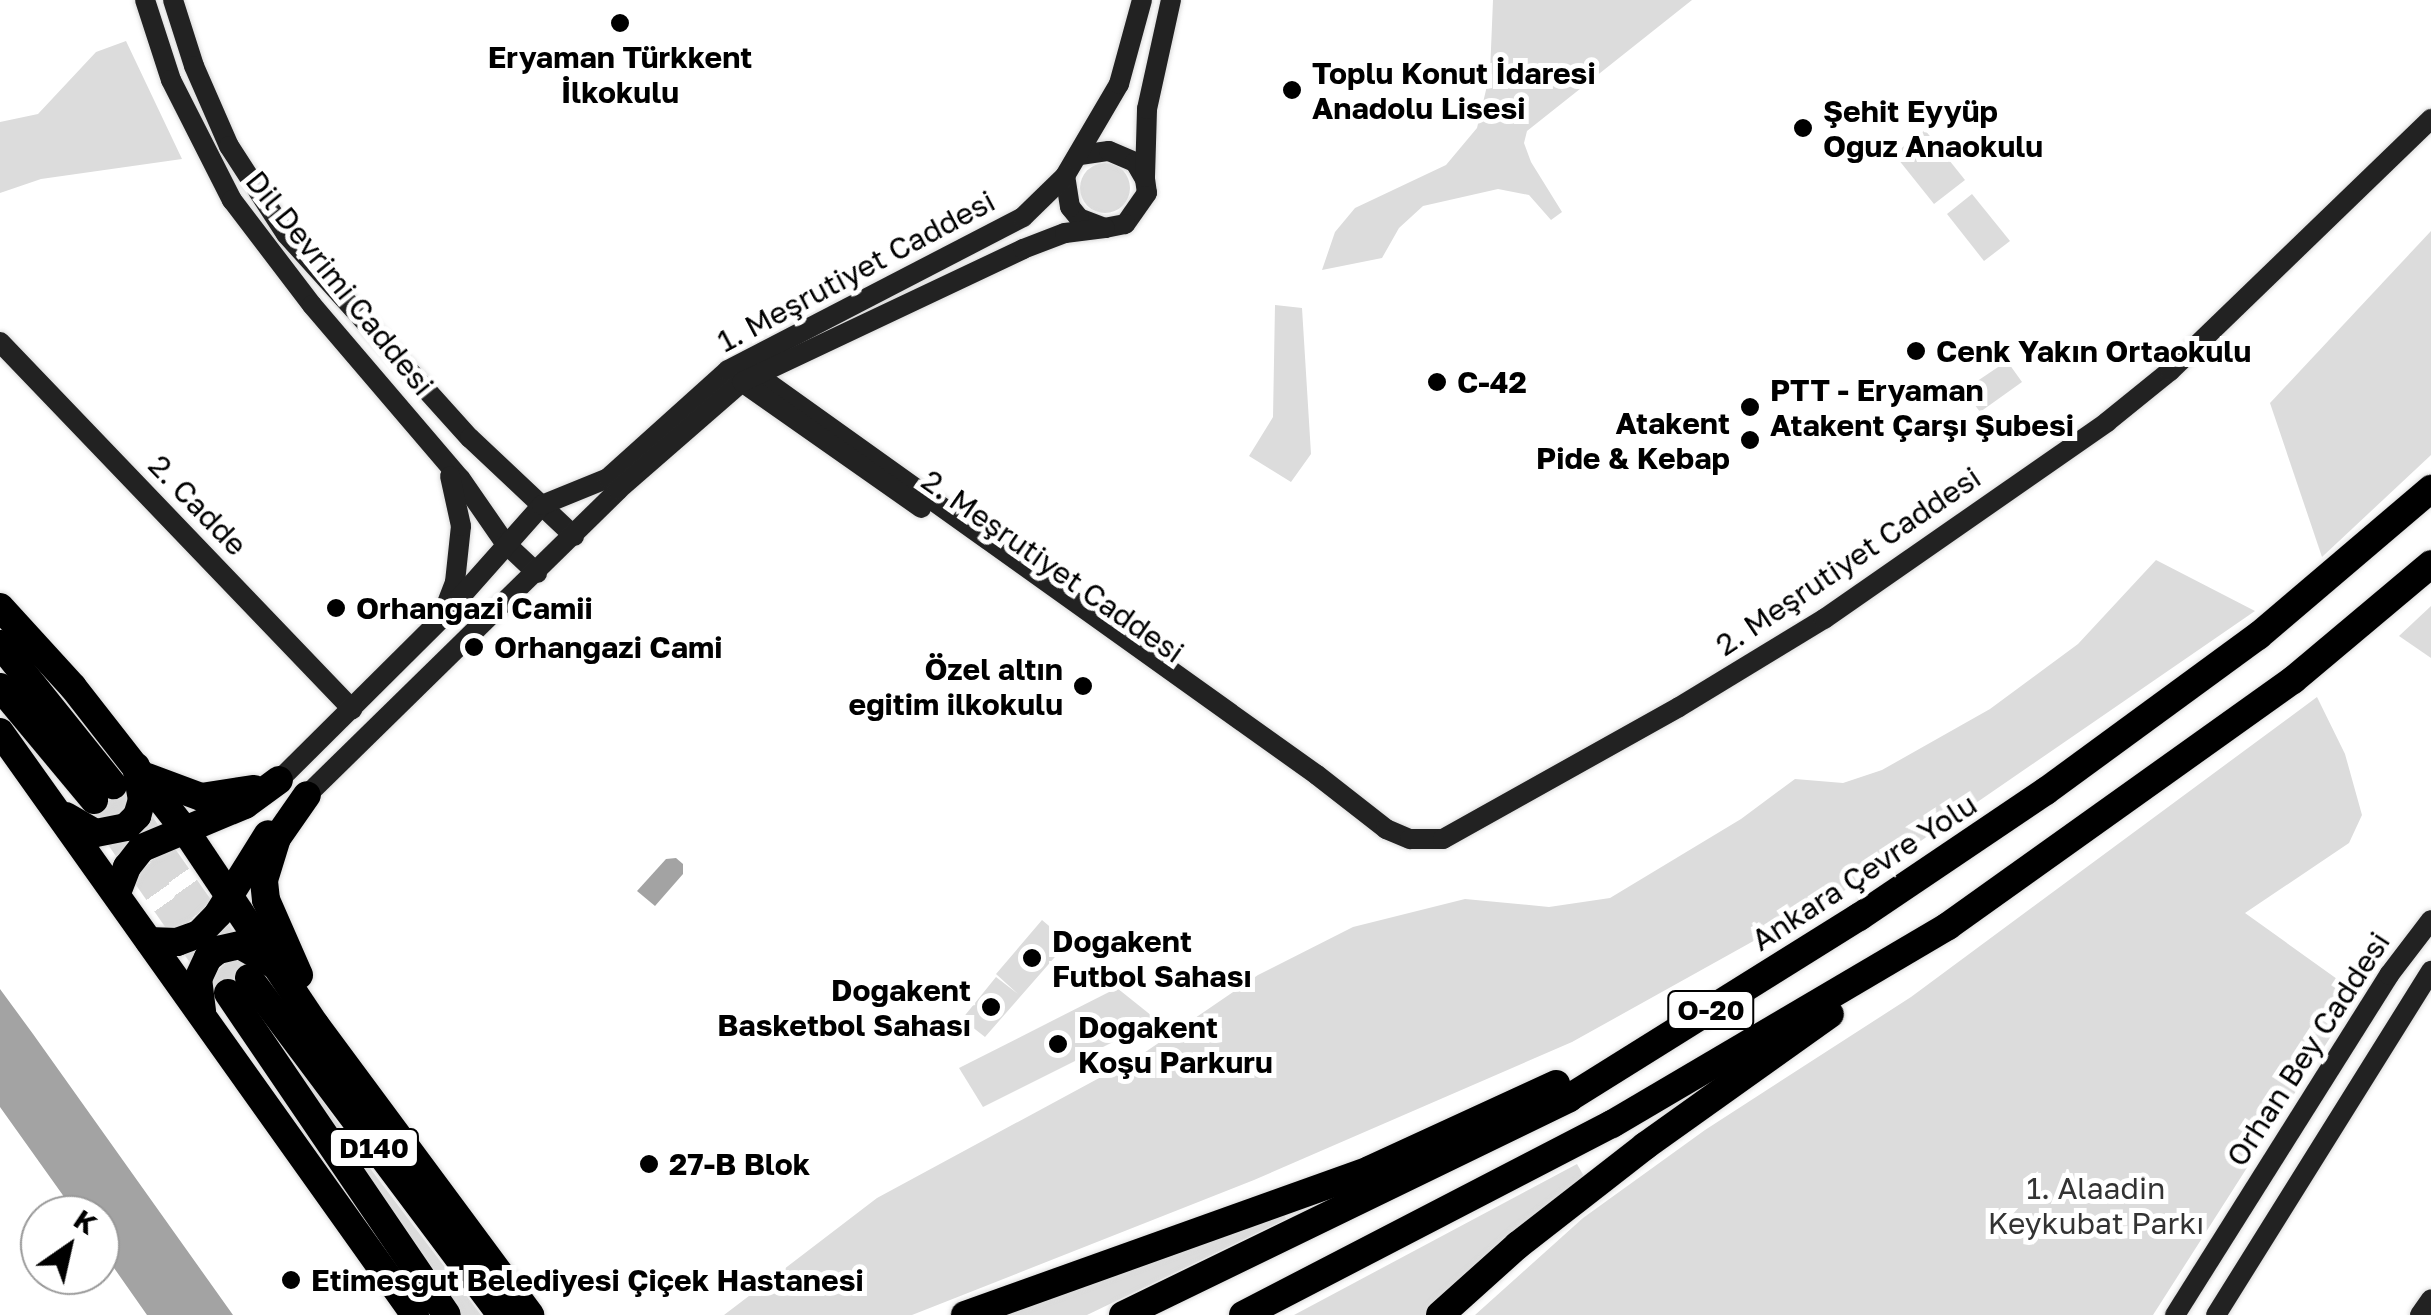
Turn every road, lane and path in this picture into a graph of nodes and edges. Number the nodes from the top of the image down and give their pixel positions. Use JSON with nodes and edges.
{"nodes":[{"id":1,"x":145,"y":0,"type":"edge"},
{"id":2,"x":172,"y":0,"type":"edge"},
{"id":3,"x":1142,"y":0,"type":"edge"},
{"id":4,"x":1171,"y":0,"type":"edge"},
{"id":5,"x":2431,"y":119,"type":"edge"},
{"id":6,"x":1080,"y":154,"type":"junction"},
{"id":7,"x":1065,"y":176,"type":"junction"},
{"id":8,"x":1145,"y":179,"type":"junction"},
{"id":9,"x":1105,"y":228,"type":"junction"},
{"id":10,"x":0,"y":342,"type":"edge"},
{"id":11,"x":750,"y":378,"type":"junction"},
{"id":12,"x":445,"y":460,"type":"junction"},
{"id":13,"x":2431,"y":490,"type":"edge"},
{"id":14,"x":542,"y":505,"type":"junction"},
{"id":15,"x":574,"y":536,"type":"junction"},
{"id":16,"x":505,"y":544,"type":"junction"},
{"id":17,"x":2431,"y":564,"type":"edge"},
{"id":18,"x":537,"y":573,"type":"junction"},
{"id":19,"x":0,"y":607,"type":"edge"},
{"id":20,"x":440,"y":620,"type":"junction"},
{"id":21,"x":0,"y":644,"type":"edge"},
{"id":22,"x":0,"y":687,"type":"edge"},
{"id":23,"x":352,"y":709,"type":"junction"},
{"id":24,"x":0,"y":732,"type":"edge"},
{"id":25,"x":140,"y":771,"type":"junction"},
{"id":26,"x":279,"y":780,"type":"junction"},
{"id":27,"x":307,"y":796,"type":"junction"},
{"id":28,"x":61,"y":812,"type":"junction"},
{"id":29,"x":187,"y":833,"type":"junction"},
{"id":30,"x":230,"y":892,"type":"junction"},
{"id":31,"x":117,"y":893,"type":"junction"},
{"id":32,"x":1859,"y":917,"type":"junction"},
{"id":33,"x":2431,"y":920,"type":"edge"},
{"id":34,"x":1948,"y":926,"type":"junction"},
{"id":35,"x":150,"y":940,"type":"junction"},
{"id":36,"x":280,"y":968,"type":"junction"},
{"id":37,"x":2431,"y":971,"type":"edge"},
{"id":38,"x":205,"y":1020,"type":"junction"},
{"id":39,"x":316,"y":1024,"type":"junction"},
{"id":40,"x":373,"y":1256,"type":"junction"},
{"id":41,"x":2431,"y":1300,"type":"edge"},
{"id":42,"x":391,"y":1315,"type":"edge"},
{"id":43,"x":415,"y":1315,"type":"edge"},
{"id":44,"x":447,"y":1315,"type":"edge"},
{"id":45,"x":501,"y":1315,"type":"edge"},
{"id":46,"x":530,"y":1315,"type":"edge"},
{"id":47,"x":965,"y":1315,"type":"edge"},
{"id":48,"x":1123,"y":1315,"type":"edge"},
{"id":49,"x":1243,"y":1315,"type":"edge"},
{"id":50,"x":1440,"y":1315,"type":"edge"},
{"id":51,"x":2176,"y":1315,"type":"edge"},
{"id":52,"x":2216,"y":1315,"type":"edge"},
{"id":53,"x":2420,"y":1315,"type":"edge"}],
"edges":[{"from":1,"to":12,"type":"main road","name":"Dil Devrimi Caddesi"},
{"from":2,"to":14,"type":"main road","name":"Dil Devrimi Caddesi"},
{"from":3,"to":6,"type":"main road"},
{"from":4,"to":8,"type":"main road"},
{"from":5,"to":11,"type":"main road","name":"2. Meşrutiyet Caddesi"},
{"from":6,"to":7,"type":"main road"},
{"from":6,"to":8,"type":"main road"},
{"from":7,"to":9,"type":"main road"},
{"from":7,"to":14,"type":"main road","name":"1. Meşrutiyet Caddesi"},
{"from":8,"to":9,"type":"main road"},
{"from":9,"to":11,"type":"main road","name":"1. Meşrutiyet Caddesi"},
{"from":10,"to":23,"type":"main road","name":"2. Cadde"},
{"from":11,"to":15,"type":"main road","name":"1. Meşrutiyet Caddesi"},
{"from":12,"to":16,"type":"main road","name":"Dil Devrimi Caddesi"},
{"from":12,"to":20,"type":"main road"},
{"from":13,"to":32,"type":"highway","name":"Ankara Çevre Yolu","number":"O-20"},
{"from":14,"to":15,"type":"main road","name":"Dil Devrimi Caddesi"},
{"from":14,"to":16,"type":"main road","name":"1. Meşrutiyet Caddesi"},
{"from":15,"to":18,"type":"main road","name":"1. Meşrutiyet Caddesi"},
{"from":16,"to":18,"type":"main road","name":"Dil Devrimi Caddesi"},
{"from":16,"to":20,"type":"main road","name":"1. Meşrutiyet Caddesi"},
{"from":17,"to":34,"type":"highway","number":"O-20"},
{"from":18,"to":27,"type":"main road","name":"1. Meşrutiyet Caddesi"},
{"from":19,"to":25,"type":"highway"},
{"from":20,"to":23,"type":"main road","name":"1. Meşrutiyet Caddesi"},
{"from":21,"to":22,"type":"highway"},
{"from":23,"to":26,"type":"main road","name":"1. Meşrutiyet Caddesi"},
{"from":24,"to":28,"type":"highway"},
{"from":25,"to":26,"type":"highway"},
{"from":25,"to":28,"type":"highway"},
{"from":25,"to":29,"type":"highway"},
{"from":26,"to":29,"type":"highway"},
{"from":27,"to":30,"type":"highway"},
{"from":27,"to":39,"type":"highway"},
{"from":28,"to":31,"type":"highway"},
{"from":29,"to":30,"type":"highway"},
{"from":29,"to":31,"type":"highway"},
{"from":30,"to":35,"type":"highway"},
{"from":30,"to":36,"type":"highway"},
{"from":31,"to":35,"type":"highway"},
{"from":32,"to":47,"type":"highway"},
{"from":32,"to":48,"type":"highway","name":"Ankara Çevre Yolu","number":"O-20"},
{"from":33,"to":51,"type":"main road","name":"Orhan Bey Caddesi"},
{"from":34,"to":49,"type":"highway","number":"O-20"},
{"from":34,"to":50,"type":"highway"},
{"from":35,"to":38,"type":"highway"},
{"from":36,"to":38,"type":"highway"},
{"from":36,"to":39,"type":"highway"},
{"from":37,"to":52,"type":"main road","name":"Orhan Bey Caddesi"},
{"from":38,"to":40,"type":"highway"},
{"from":39,"to":46,"type":"highway"},
{"from":40,"to":42,"type":"highway"},
{"from":40,"to":43,"type":"highway"},
{"from":41,"to":53,"type":"main road"},
{"from":44,"to":45,"type":"highway","number":"D140"}]}
